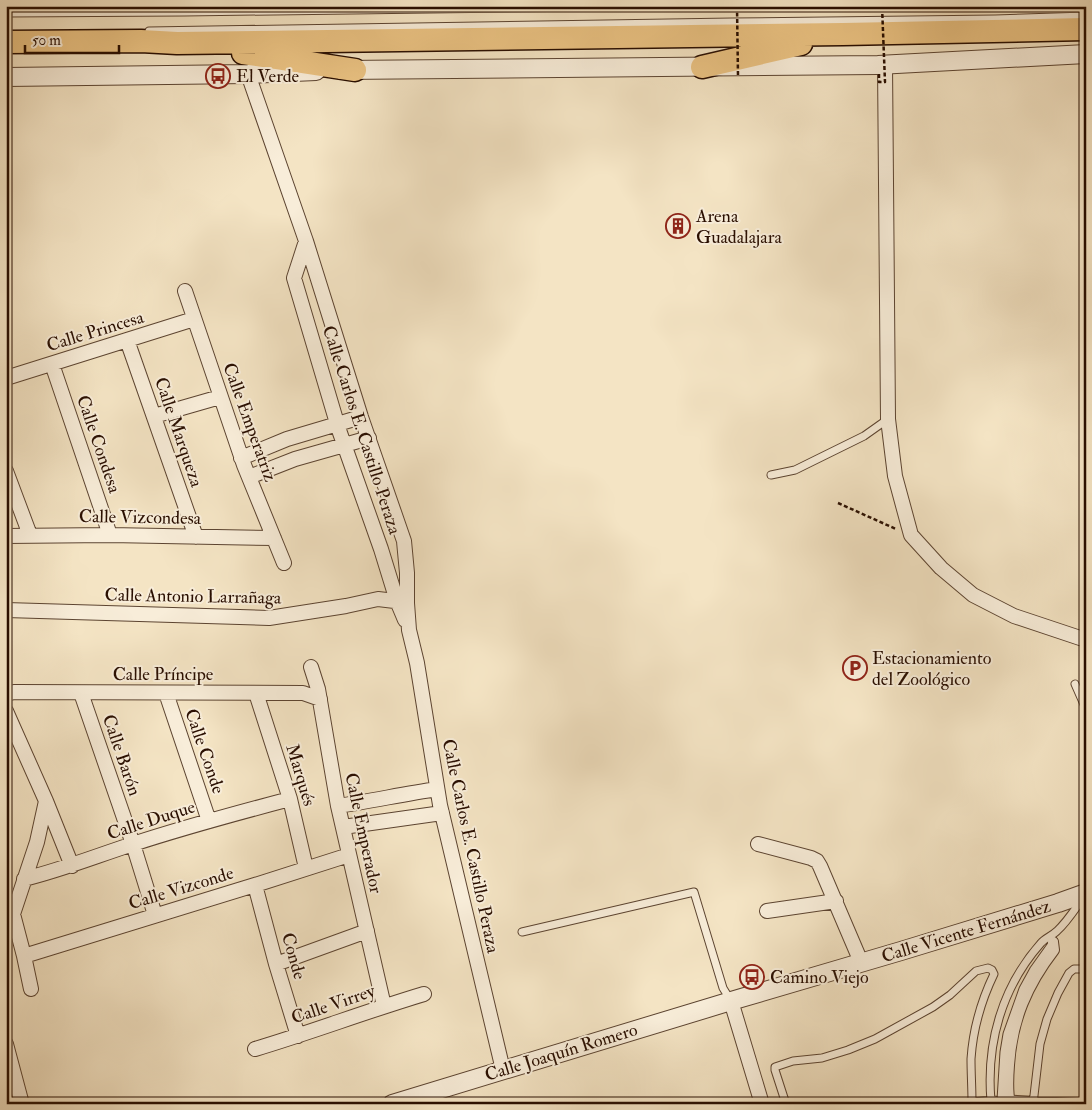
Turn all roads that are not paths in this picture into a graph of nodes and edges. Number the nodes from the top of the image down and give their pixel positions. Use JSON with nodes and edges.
{"nodes":[{"id":1,"x":668,"y":6,"type":"edge"},
{"id":2,"x":6,"y":13,"type":"edge"},
{"id":3,"x":1086,"y":16,"type":"edge"},
{"id":4,"x":1086,"y":29,"type":"edge"},
{"id":5,"x":142,"y":31,"type":"dead end"},
{"id":6,"x":843,"y":34,"type":"junction"},
{"id":7,"x":6,"y":42,"type":"edge"},
{"id":8,"x":177,"y":42,"type":"junction"},
{"id":9,"x":1086,"y":54,"type":"edge"},
{"id":10,"x":702,"y":67,"type":"junction"},
{"id":11,"x":882,"y":69,"type":"junction"},
{"id":12,"x":355,"y":70,"type":"junction"},
{"id":13,"x":248,"y":74,"type":"junction"},
{"id":14,"x":6,"y":77,"type":"edge"},
{"id":15,"x":306,"y":242,"type":"junction"},
{"id":16,"x":185,"y":292,"type":"dead end"},
{"id":17,"x":194,"y":319,"type":"junction"},
{"id":18,"x":127,"y":340,"type":"junction"},
{"id":19,"x":52,"y":364,"type":"junction"},
{"id":20,"x":6,"y":378,"type":"edge"},
{"id":21,"x":220,"y":397,"type":"junction"},
{"id":22,"x":154,"y":416,"type":"junction"},
{"id":23,"x":361,"y":417,"type":"junction"},
{"id":24,"x":888,"y":419,"type":"junction"},
{"id":25,"x":337,"y":424,"type":"junction"},
{"id":26,"x":369,"y":438,"type":"junction"},
{"id":27,"x":287,"y":439,"type":"junction"},
{"id":28,"x":344,"y":444,"type":"junction"},
{"id":29,"x":241,"y":458,"type":"junction"},
{"id":30,"x":295,"y":459,"type":"junction"},
{"id":31,"x":6,"y":470,"type":"edge"},
{"id":32,"x":771,"y":474,"type":"dead end"},
{"id":33,"x":249,"y":477,"type":"junction"},
{"id":34,"x":30,"y":535,"type":"junction"},
{"id":35,"x":110,"y":535,"type":"junction"},
{"id":36,"x":6,"y":536,"type":"edge"},
{"id":37,"x":196,"y":537,"type":"junction"},
{"id":38,"x":274,"y":538,"type":"junction"},
{"id":39,"x":284,"y":563,"type":"dead end"},
{"id":40,"x":402,"y":602,"type":"junction"},
{"id":41,"x":6,"y":610,"type":"edge"},
{"id":42,"x":1086,"y":640,"type":"edge"},
{"id":43,"x":311,"y":667,"type":"dead end"},
{"id":44,"x":1086,"y":688,"type":"edge"},
{"id":45,"x":81,"y":692,"type":"junction"},
{"id":46,"x":166,"y":693,"type":"junction"},
{"id":47,"x":256,"y":693,"type":"junction"},
{"id":48,"x":6,"y":694,"type":"edge"},
{"id":49,"x":320,"y":699,"type":"junction"},
{"id":50,"x":1086,"y":709,"type":"edge"},
{"id":51,"x":6,"y":711,"type":"edge"},
{"id":52,"x":437,"y":789,"type":"junction"},
{"id":53,"x":402,"y":794,"type":"junction"},
{"id":54,"x":290,"y":799,"type":"junction"},
{"id":55,"x":46,"y":801,"type":"junction"},
{"id":56,"x":338,"y":806,"type":"junction"},
{"id":57,"x":442,"y":814,"type":"junction"},
{"id":58,"x":405,"y":818,"type":"junction"},
{"id":59,"x":209,"y":820,"type":"junction"},
{"id":60,"x":343,"y":827,"type":"junction"},
{"id":61,"x":133,"y":844,"type":"junction"},
{"id":62,"x":758,"y":844,"type":"dead end"},
{"id":63,"x":349,"y":855,"type":"junction"},
{"id":64,"x":72,"y":866,"type":"junction"},
{"id":65,"x":306,"y":868,"type":"junction"},
{"id":66,"x":24,"y":879,"type":"junction"},
{"id":67,"x":255,"y":885,"type":"junction"},
{"id":68,"x":1086,"y":894,"type":"edge"},
{"id":69,"x":836,"y":901,"type":"junction"},
{"id":70,"x":767,"y":911,"type":"dead end"},
{"id":71,"x":155,"y":915,"type":"junction"},
{"id":72,"x":367,"y":931,"type":"junction"},
{"id":73,"x":1057,"y":931,"type":"junction"},
{"id":74,"x":522,"y":932,"type":"dead end"},
{"id":75,"x":1053,"y":942,"type":"joint"},
{"id":76,"x":24,"y":956,"type":"junction"},
{"id":77,"x":861,"y":962,"type":"junction"},
{"id":78,"x":276,"y":964,"type":"junction"},
{"id":79,"x":1086,"y":969,"type":"edge"},
{"id":80,"x":31,"y":989,"type":"dead end"},
{"id":81,"x":424,"y":994,"type":"dead end"},
{"id":82,"x":731,"y":1001,"type":"junction"},
{"id":83,"x":384,"y":1006,"type":"junction"},
{"id":84,"x":298,"y":1036,"type":"junction"},
{"id":85,"x":6,"y":1044,"type":"edge"},
{"id":86,"x":255,"y":1049,"type":"dead end"},
{"id":87,"x":503,"y":1070,"type":"junction"},
{"id":88,"x":1001,"y":1101,"type":"edge"},
{"id":89,"x":1033,"y":1102,"type":"edge"},
{"id":90,"x":395,"y":1103,"type":"edge"},
{"id":91,"x":969,"y":1103,"type":"edge"},
{"id":92,"x":1086,"y":1103,"type":"edge"},
{"id":93,"x":22,"y":1104,"type":"edge"},
{"id":94,"x":762,"y":1104,"type":"edge"},
{"id":95,"x":786,"y":1104,"type":"edge"}],
"edges":[{"from":1,"to":2,"type":"lane"},
{"from":3,"to":5,"type":"lane"},
{"from":4,"to":6,"type":"highway"},
{"from":6,"to":8,"type":"highway"},
{"from":6,"to":10,"type":"highway"},
{"from":7,"to":8,"type":"highway"},
{"from":8,"to":12,"type":"highway"},
{"from":9,"to":11,"type":"street"},
{"from":10,"to":11,"type":"street"},
{"from":10,"to":12,"type":"street"},
{"from":11,"to":24,"type":"street"},
{"from":12,"to":13,"type":"street"},
{"from":13,"to":14,"type":"street"},
{"from":13,"to":15,"type":"street","name":"Calle Carlos E. Castillo Peraza"},
{"from":15,"to":23,"type":"street","name":"Calle Carlos E. Castillo Peraza"},
{"from":15,"to":25,"type":"street","name":"Calle Carlos E. Castillo Peraza"},
{"from":16,"to":17,"type":"street","name":"Calle Emperatriz"},
{"from":17,"to":18,"type":"street","name":"Calle Princesa"},
{"from":17,"to":21,"type":"street","name":"Calle Emperatriz"},
{"from":18,"to":19,"type":"street","name":"Calle Princesa"},
{"from":18,"to":22,"type":"street","name":"Calle Marqueza"},
{"from":19,"to":20,"type":"street","name":"Calle Princesa"},
{"from":19,"to":35,"type":"street","name":"Calle Condesa"},
{"from":21,"to":22,"type":"street"},
{"from":21,"to":29,"type":"street","name":"Calle Emperatriz"},
{"from":22,"to":37,"type":"street","name":"Calle Marqueza"},
{"from":23,"to":25,"type":"street"},
{"from":23,"to":26,"type":"street","name":"Calle Carlos E. Castillo Peraza"},
{"from":24,"to":32,"type":"lane"},
{"from":24,"to":42,"type":"street"},
{"from":25,"to":27,"type":"street"},
{"from":25,"to":28,"type":"street","name":"Calle Carlos E. Castillo Peraza"},
{"from":26,"to":28,"type":"street"},
{"from":26,"to":40,"type":"street","name":"Calle Carlos E. Castillo Peraza"},
{"from":27,"to":29,"type":"street"},
{"from":27,"to":30,"type":"street"},
{"from":28,"to":30,"type":"street"},
{"from":28,"to":40,"type":"street","name":"Calle Carlos E. Castillo Peraza"},
{"from":29,"to":33,"type":"street","name":"Calle Emperatriz"},
{"from":30,"to":33,"type":"street"},
{"from":31,"to":34,"type":"street"},
{"from":33,"to":38,"type":"street","name":"Calle Emperatriz"},
{"from":34,"to":35,"type":"street","name":"Calle Vizcondesa"},
{"from":34,"to":36,"type":"street","name":"Calle Vizcondesa"},
{"from":35,"to":37,"type":"street","name":"Calle Vizcondesa"},
{"from":37,"to":38,"type":"street","name":"Calle Vizcondesa"},
{"from":38,"to":39,"type":"street","name":"Calle Emperatriz"},
{"from":40,"to":41,"type":"street","name":"Calle Antonio Larrañaga"},
{"from":40,"to":52,"type":"street","name":"Calle Carlos E. Castillo Peraza"},
{"from":43,"to":49,"type":"street","name":"Calle Emperador"},
{"from":44,"to":50,"type":"lane"},
{"from":45,"to":46,"type":"street","name":"Calle Príncipe"},
{"from":45,"to":48,"type":"street","name":"Calle Príncipe"},
{"from":45,"to":61,"type":"street","name":"Calle Barón"},
{"from":46,"to":47,"type":"street","name":"Calle Príncipe"},
{"from":46,"to":59,"type":"street","name":"Calle Conde"},
{"from":47,"to":49,"type":"street","name":"Calle Príncipe"},
{"from":47,"to":54,"type":"street","name":"Marqués"},
{"from":49,"to":56,"type":"street","name":"Calle Emperador"},
{"from":51,"to":55,"type":"street"},
{"from":52,"to":53,"type":"street"},
{"from":52,"to":57,"type":"street","name":"Calle Carlos E. Castillo Peraza"},
{"from":53,"to":56,"type":"street"},
{"from":53,"to":58,"type":"street"},
{"from":54,"to":59,"type":"street","name":"Calle Duque"},
{"from":54,"to":65,"type":"street","name":"Marqués"},
{"from":55,"to":64,"type":"street"},
{"from":55,"to":66,"type":"street"},
{"from":56,"to":60,"type":"street","name":"Calle Emperador"},
{"from":57,"to":58,"type":"street"},
{"from":57,"to":87,"type":"street","name":"Calle Carlos E. Castillo Peraza"},
{"from":58,"to":60,"type":"street"},
{"from":59,"to":61,"type":"street","name":"Calle Duque"},
{"from":60,"to":63,"type":"street","name":"Calle Emperador"},
{"from":61,"to":64,"type":"street","name":"Calle Duque"},
{"from":61,"to":71,"type":"street","name":"Calle Barón"},
{"from":62,"to":69,"type":"street"},
{"from":63,"to":65,"type":"street","name":"Calle Vizconde"},
{"from":63,"to":72,"type":"street","name":"Calle Emperador"},
{"from":64,"to":66,"type":"street","name":"Calle Duque"},
{"from":65,"to":67,"type":"street","name":"Calle Vizconde"},
{"from":66,"to":76,"type":"street"},
{"from":67,"to":71,"type":"street","name":"Calle Vizconde"},
{"from":67,"to":78,"type":"street","name":"Conde"},
{"from":68,"to":73,"type":"lane"},
{"from":68,"to":77,"type":"street","name":"Calle Vicente Fernández"},
{"from":69,"to":70,"type":"street"},
{"from":69,"to":77,"type":"street"},
{"from":71,"to":76,"type":"street","name":"Calle Vizconde"},
{"from":72,"to":78,"type":"street"},
{"from":72,"to":83,"type":"street","name":"Calle Emperador"},
{"from":73,"to":75,"type":"lane"},
{"from":73,"to":88,"type":"lane"},
{"from":74,"to":82,"type":"lane"},
{"from":75,"to":88,"type":"street"},
{"from":76,"to":80,"type":"street"},
{"from":77,"to":82,"type":"street","name":"Calle Vicente Fernández"},
{"from":78,"to":84,"type":"street","name":"Conde"},
{"from":79,"to":89,"type":"lane"},
{"from":81,"to":83,"type":"street","name":"Calle Virrey"},
{"from":82,"to":87,"type":"street","name":"Calle Joaquín Romero"},
{"from":82,"to":94,"type":"street"},
{"from":83,"to":84,"type":"street","name":"Calle Virrey"},
{"from":84,"to":86,"type":"street","name":"Calle Virrey"},
{"from":85,"to":93,"type":"street"},
{"from":87,"to":90,"type":"street","name":"Calle Joaquín Romero"},
{"from":88,"to":89,"type":"lane"},
{"from":88,"to":91,"type":"lane"},
{"from":89,"to":92,"type":"lane"},
{"from":91,"to":95,"type":"lane"}]}
